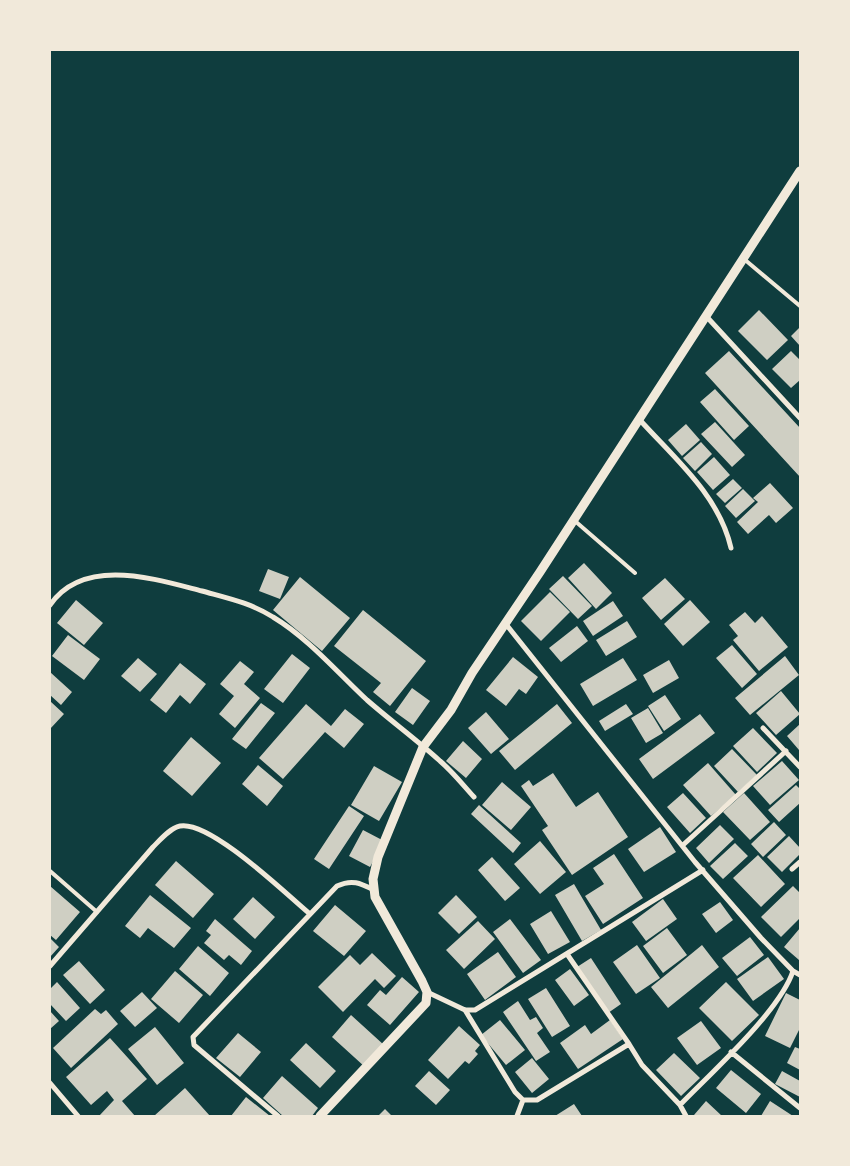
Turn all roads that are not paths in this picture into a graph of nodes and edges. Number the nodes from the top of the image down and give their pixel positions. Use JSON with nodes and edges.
{"nodes":[{"id":1,"x":800,"y":171,"type":"edge"},
{"id":2,"x":742,"y":258,"type":"junction"},
{"id":3,"x":800,"y":306,"type":"edge"},
{"id":4,"x":706,"y":316,"type":"junction"},
{"id":5,"x":800,"y":418,"type":"edge"},
{"id":6,"x":639,"y":419,"type":"junction"},
{"id":7,"x":573,"y":520,"type":"junction"},
{"id":8,"x":730,"y":548,"type":"dead end"},
{"id":9,"x":635,"y":573,"type":"dead end"},
{"id":10,"x":50,"y":604,"type":"edge"},
{"id":11,"x":505,"y":623,"type":"junction"},
{"id":12,"x":763,"y":728,"type":"dead end"},
{"id":13,"x":423,"y":747,"type":"junction"},
{"id":14,"x":786,"y":751,"type":"junction"},
{"id":15,"x":800,"y":767,"type":"edge"},
{"id":16,"x":474,"y":797,"type":"dead end"},
{"id":17,"x":683,"y":845,"type":"junction"},
{"id":18,"x":800,"y":862,"type":"edge"},
{"id":19,"x":792,"y":869,"type":"dead end"},
{"id":20,"x":703,"y":870,"type":"junction"},
{"id":21,"x":50,"y":871,"type":"edge"},
{"id":22,"x":374,"y":890,"type":"junction"},
{"id":23,"x":97,"y":913,"type":"junction"},
{"id":24,"x":310,"y":914,"type":"junction"},
{"id":25,"x":567,"y":954,"type":"junction"},
{"id":26,"x":50,"y":966,"type":"edge"},
{"id":27,"x":793,"y":971,"type":"junction"},
{"id":28,"x":800,"y":975,"type":"edge"},
{"id":29,"x":427,"y":992,"type":"junction"},
{"id":30,"x":465,"y":1010,"type":"junction"},
{"id":31,"x":629,"y":1044,"type":"junction"},
{"id":32,"x":731,"y":1052,"type":"junction"},
{"id":33,"x":50,"y":1083,"type":"edge"},
{"id":34,"x":523,"y":1100,"type":"junction"},
{"id":35,"x":680,"y":1105,"type":"junction"},
{"id":36,"x":800,"y":1108,"type":"edge"},
{"id":37,"x":78,"y":1116,"type":"edge"},
{"id":38,"x":278,"y":1116,"type":"edge"},
{"id":39,"x":320,"y":1116,"type":"edge"},
{"id":40,"x":517,"y":1116,"type":"edge"},
{"id":41,"x":686,"y":1116,"type":"edge"}],
"edges":[{"from":1,"to":2,"type":"street"},
{"from":2,"to":3,"type":"lane"},
{"from":2,"to":4,"type":"street"},
{"from":4,"to":5,"type":"street"},
{"from":4,"to":6,"type":"street"},
{"from":6,"to":7,"type":"street"},
{"from":6,"to":8,"type":"street"},
{"from":7,"to":9,"type":"lane"},
{"from":7,"to":11,"type":"street"},
{"from":10,"to":13,"type":"street"},
{"from":11,"to":13,"type":"street"},
{"from":11,"to":17,"type":"street"},
{"from":12,"to":14,"type":"street"},
{"from":13,"to":16,"type":"street"},
{"from":13,"to":22,"type":"street"},
{"from":14,"to":15,"type":"street"},
{"from":14,"to":17,"type":"street"},
{"from":17,"to":20,"type":"street"},
{"from":18,"to":19,"type":"street"},
{"from":20,"to":25,"type":"street"},
{"from":20,"to":27,"type":"street"},
{"from":21,"to":23,"type":"lane"},
{"from":22,"to":24,"type":"street"},
{"from":22,"to":29,"type":"street"},
{"from":23,"to":24,"type":"street"},
{"from":23,"to":26,"type":"street"},
{"from":24,"to":38,"type":"street"},
{"from":25,"to":30,"type":"street"},
{"from":25,"to":31,"type":"street"},
{"from":27,"to":28,"type":"street"},
{"from":27,"to":32,"type":"street"},
{"from":29,"to":30,"type":"street"},
{"from":29,"to":39,"type":"street"},
{"from":30,"to":34,"type":"street"},
{"from":31,"to":34,"type":"street"},
{"from":31,"to":35,"type":"street"},
{"from":32,"to":35,"type":"street"},
{"from":32,"to":36,"type":"street"},
{"from":33,"to":37,"type":"street"},
{"from":34,"to":40,"type":"street"},
{"from":35,"to":41,"type":"street"}]}
